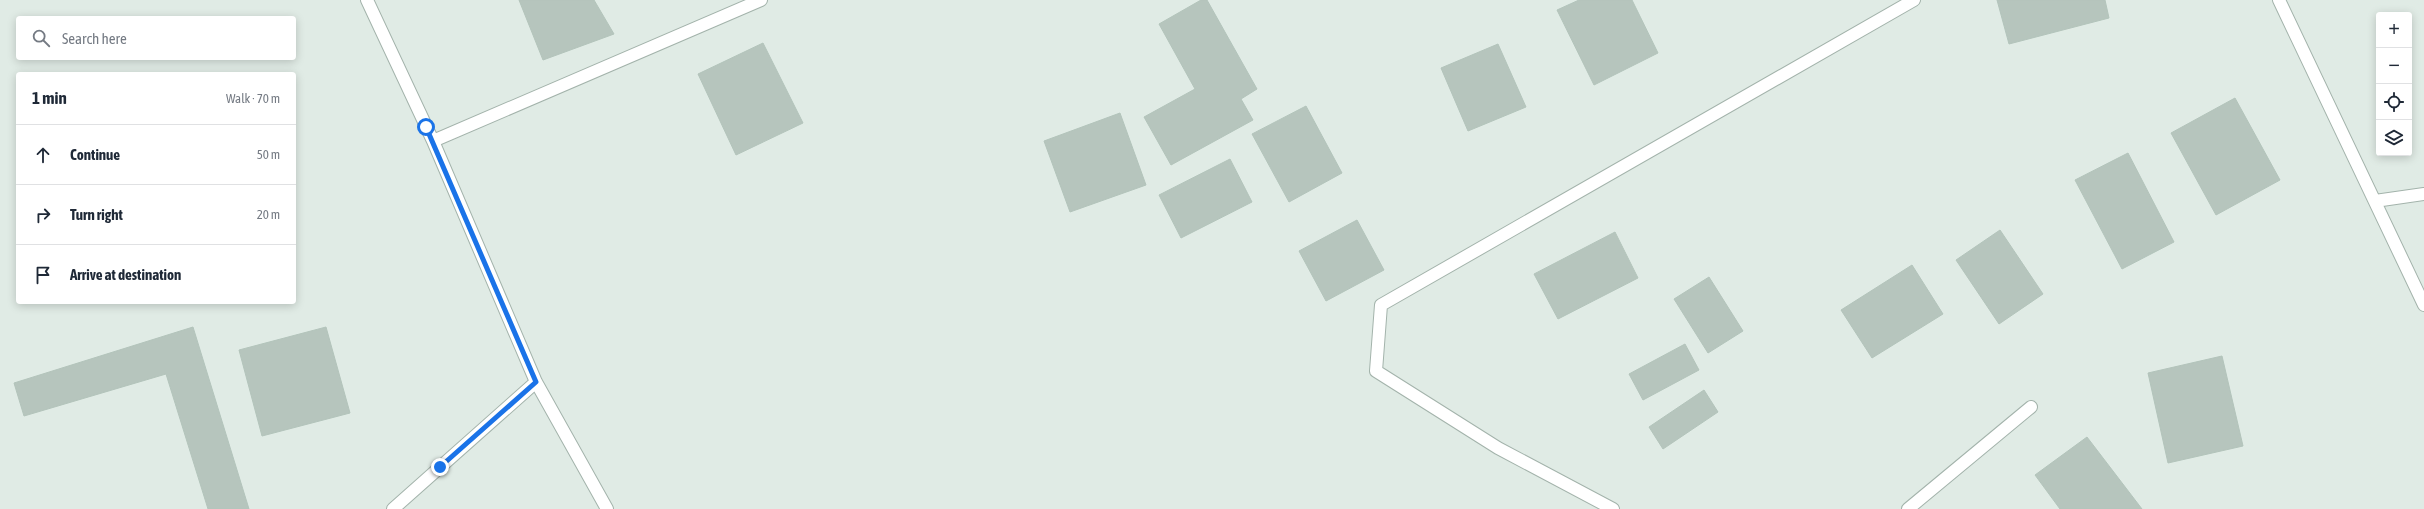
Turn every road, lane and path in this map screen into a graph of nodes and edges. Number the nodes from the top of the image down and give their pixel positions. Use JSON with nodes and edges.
{"nodes":[{"id":1,"x":367,"y":0,"type":"edge"},
{"id":2,"x":761,"y":0,"type":"edge"},
{"id":3,"x":1914,"y":0,"type":"edge"},
{"id":4,"x":2279,"y":0,"type":"edge"},
{"id":5,"x":433,"y":141,"type":"junction"},
{"id":6,"x":2424,"y":194,"type":"edge"},
{"id":7,"x":2375,"y":201,"type":"junction"},
{"id":8,"x":2424,"y":305,"type":"edge"},
{"id":9,"x":536,"y":382,"type":"junction"},
{"id":10,"x":2031,"y":408,"type":"dead end"},
{"id":11,"x":393,"y":509,"type":"edge"},
{"id":12,"x":607,"y":509,"type":"edge"},
{"id":13,"x":1613,"y":509,"type":"edge"},
{"id":14,"x":1908,"y":509,"type":"edge"}],
"edges":[{"from":1,"to":5,"type":"street"},
{"from":2,"to":5,"type":"street"},
{"from":3,"to":13,"type":"street"},
{"from":4,"to":7,"type":"street"},
{"from":5,"to":9,"type":"street"},
{"from":6,"to":7,"type":"street"},
{"from":7,"to":8,"type":"street"},
{"from":9,"to":11,"type":"street"},
{"from":9,"to":12,"type":"street"},
{"from":10,"to":14,"type":"street"}]}
